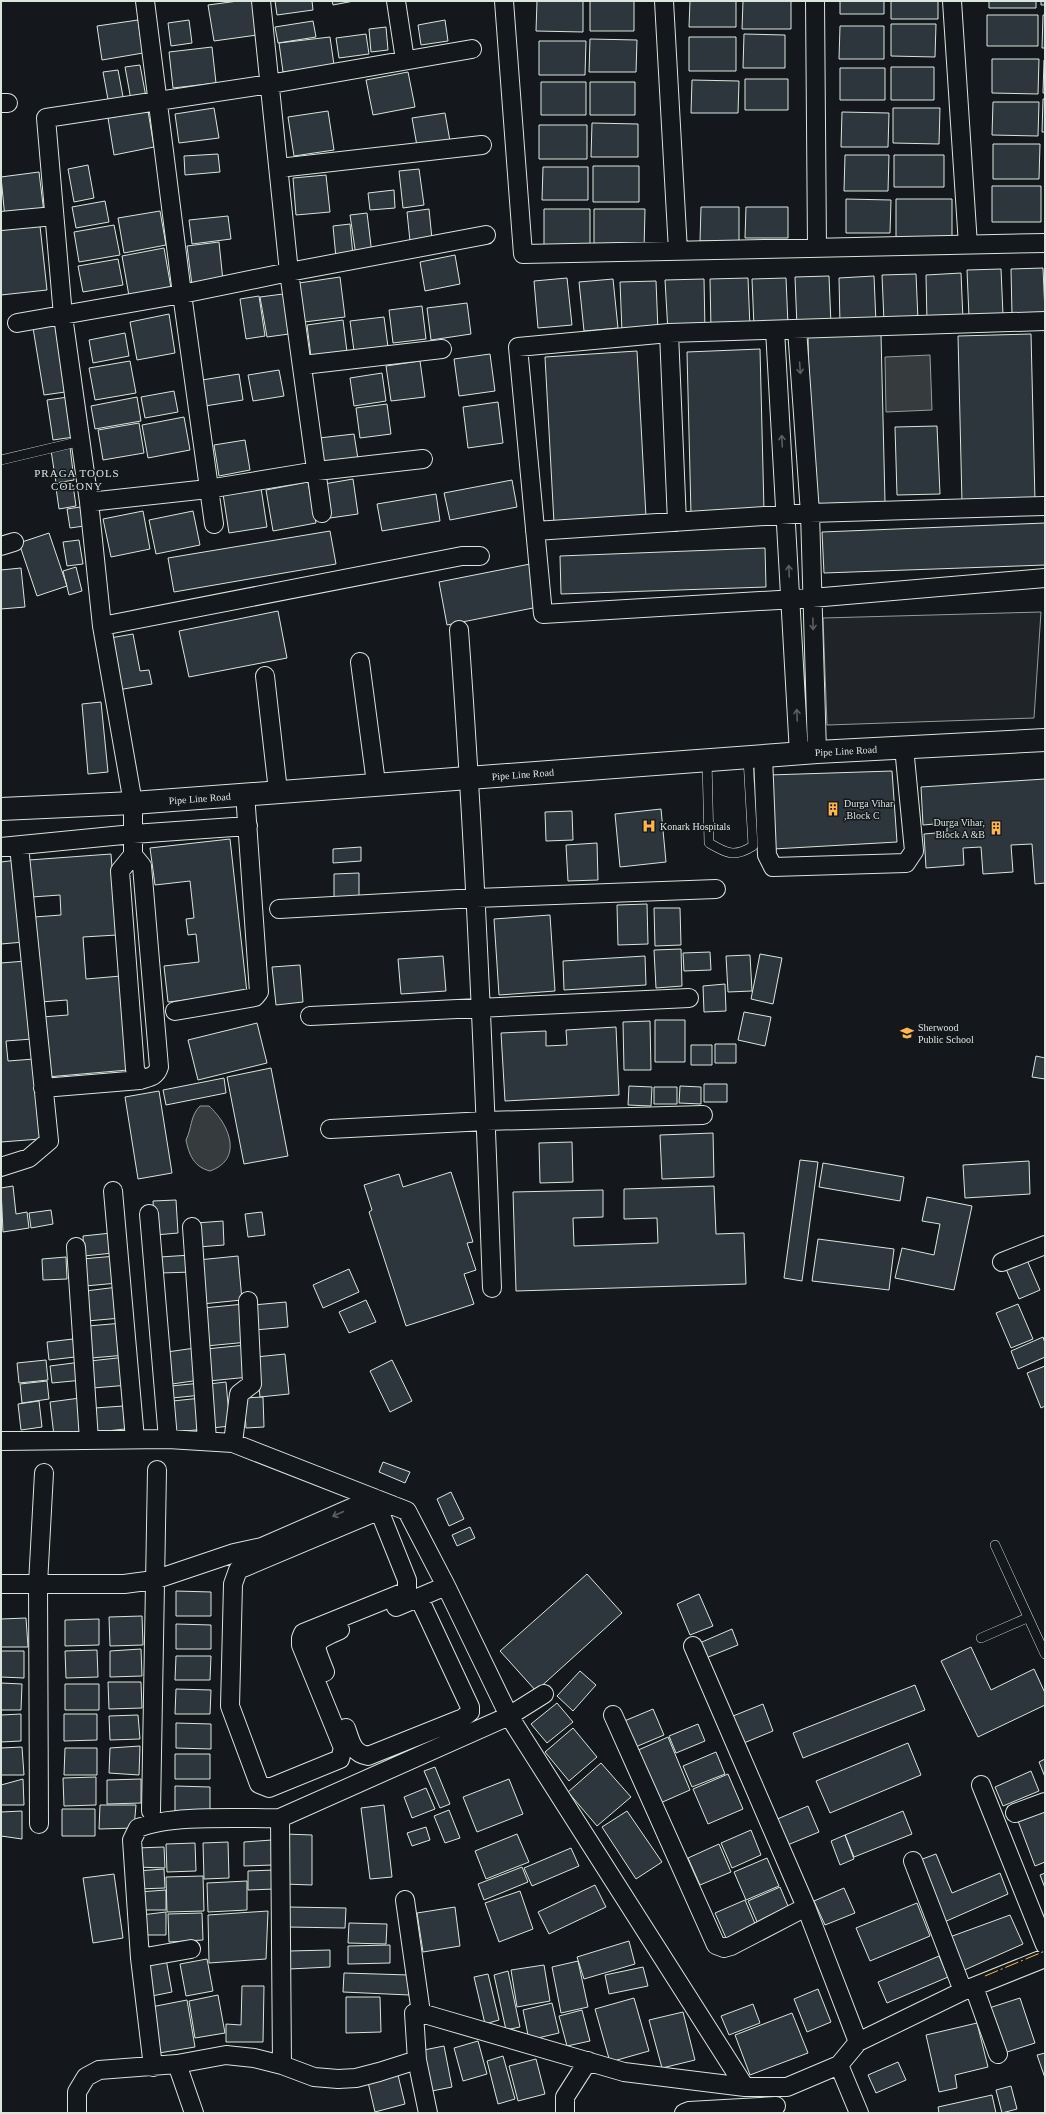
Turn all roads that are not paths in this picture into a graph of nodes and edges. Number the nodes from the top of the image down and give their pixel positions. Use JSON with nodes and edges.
{"nodes":[{"id":1,"x":145,"y":1,"type":"edge"},
{"id":2,"x":261,"y":1,"type":"edge"},
{"id":3,"x":396,"y":1,"type":"edge"},
{"id":4,"x":504,"y":1,"type":"edge"},
{"id":5,"x":664,"y":1,"type":"edge"},
{"id":6,"x":815,"y":1,"type":"edge"},
{"id":7,"x":952,"y":1,"type":"edge"},
{"id":8,"x":472,"y":49,"type":"dead end"},
{"id":9,"x":405,"y":60,"type":"junction"},
{"id":10,"x":270,"y":84,"type":"junction"},
{"id":11,"x":158,"y":100,"type":"junction"},
{"id":12,"x":482,"y":145,"type":"dead end"},
{"id":13,"x":279,"y":168,"type":"junction"},
{"id":14,"x":54,"y":216,"type":"junction"},
{"id":15,"x":1,"y":221,"type":"edge"},
{"id":16,"x":486,"y":235,"type":"dead end"},
{"id":17,"x":1045,"y":243,"type":"edge"},
{"id":18,"x":968,"y":245,"type":"junction"},
{"id":19,"x":817,"y":248,"type":"junction"},
{"id":20,"x":678,"y":251,"type":"junction"},
{"id":21,"x":289,"y":272,"type":"junction"},
{"id":22,"x":182,"y":294,"type":"junction"},
{"id":23,"x":63,"y":316,"type":"junction"},
{"id":24,"x":1045,"y":321,"type":"edge"},
{"id":25,"x":17,"y":323,"type":"dead end"},
{"id":26,"x":797,"y":329,"type":"junction"},
{"id":27,"x":775,"y":330,"type":"junction"},
{"id":28,"x":669,"y":334,"type":"junction"},
{"id":29,"x":442,"y":349,"type":"dead end"},
{"id":30,"x":303,"y":365,"type":"junction"},
{"id":31,"x":81,"y":441,"type":"junction"},
{"id":32,"x":422,"y":459,"type":"dead end"},
{"id":33,"x":1,"y":460,"type":"edge"},
{"id":34,"x":317,"y":471,"type":"junction"},
{"id":35,"x":208,"y":489,"type":"junction"},
{"id":36,"x":89,"y":502,"type":"junction"},
{"id":37,"x":1045,"y":506,"type":"edge"},
{"id":38,"x":322,"y":513,"type":"dead end"},
{"id":39,"x":810,"y":513,"type":"junction"},
{"id":40,"x":786,"y":515,"type":"junction"},
{"id":41,"x":677,"y":522,"type":"junction"},
{"id":42,"x":214,"y":524,"type":"dead end"},
{"id":43,"x":535,"y":531,"type":"junction"},
{"id":44,"x":480,"y":556,"type":"dead end"},
{"id":45,"x":1045,"y":578,"type":"edge"},
{"id":46,"x":812,"y":598,"type":"junction"},
{"id":47,"x":790,"y":599,"type":"junction"},
{"id":48,"x":102,"y":626,"type":"junction"},
{"id":49,"x":459,"y":630,"type":"dead end"},
{"id":50,"x":360,"y":662,"type":"dead end"},
{"id":51,"x":265,"y":676,"type":"dead end"},
{"id":52,"x":1045,"y":740,"type":"edge"},
{"id":53,"x":904,"y":748,"type":"junction"},
{"id":54,"x":808,"y":753,"type":"junction"},
{"id":55,"x":756,"y":757,"type":"junction"},
{"id":56,"x":707,"y":760,"type":"junction"},
{"id":57,"x":470,"y":776,"type":"junction"},
{"id":58,"x":376,"y":783,"type":"junction"},
{"id":59,"x":278,"y":790,"type":"junction"},
{"id":60,"x":245,"y":793,"type":"junction"},
{"id":61,"x":133,"y":803,"type":"junction"},
{"id":62,"x":1,"y":809,"type":"edge"},
{"id":63,"x":248,"y":826,"type":"junction"},
{"id":64,"x":133,"y":834,"type":"junction"},
{"id":65,"x":19,"y":846,"type":"junction"},
{"id":66,"x":1,"y":847,"type":"edge"},
{"id":67,"x":133,"y":855,"type":"junction"},
{"id":68,"x":716,"y":889,"type":"dead end"},
{"id":69,"x":476,"y":898,"type":"junction"},
{"id":70,"x":279,"y":909,"type":"dead end"},
{"id":71,"x":689,"y":998,"type":"dead end"},
{"id":72,"x":482,"y":1009,"type":"junction"},
{"id":73,"x":175,"y":1011,"type":"dead end"},
{"id":74,"x":310,"y":1016,"type":"dead end"},
{"id":75,"x":140,"y":1080,"type":"junction"},
{"id":76,"x":44,"y":1088,"type":"junction"},
{"id":77,"x":703,"y":1115,"type":"dead end"},
{"id":78,"x":486,"y":1121,"type":"junction"},
{"id":79,"x":330,"y":1129,"type":"dead end"},
{"id":80,"x":1,"y":1167,"type":"edge"},
{"id":81,"x":113,"y":1191,"type":"dead end"},
{"id":82,"x":149,"y":1214,"type":"dead end"},
{"id":83,"x":192,"y":1228,"type":"dead end"},
{"id":84,"x":1045,"y":1245,"type":"edge"},
{"id":85,"x":76,"y":1246,"type":"dead end"},
{"id":86,"x":1002,"y":1262,"type":"dead end"},
{"id":87,"x":492,"y":1288,"type":"dead end"},
{"id":88,"x":248,"y":1301,"type":"dead end"},
{"id":89,"x":168,"y":1438,"type":"junction"},
{"id":90,"x":135,"y":1439,"type":"junction"},
{"id":91,"x":89,"y":1440,"type":"junction"},
{"id":92,"x":207,"y":1440,"type":"junction"},
{"id":93,"x":1,"y":1441,"type":"edge"},
{"id":94,"x":233,"y":1443,"type":"junction"},
{"id":95,"x":158,"y":1470,"type":"dead end"},
{"id":96,"x":44,"y":1473,"type":"dead end"},
{"id":97,"x":382,"y":1506,"type":"junction"},
{"id":98,"x":995,"y":1545,"type":"dead end"},
{"id":99,"x":154,"y":1580,"type":"junction"},
{"id":100,"x":1,"y":1584,"type":"edge"},
{"id":101,"x":38,"y":1584,"type":"junction"},
{"id":102,"x":446,"y":1586,"type":"junction"},
{"id":103,"x":419,"y":1598,"type":"junction"},
{"id":104,"x":1027,"y":1618,"type":"junction"},
{"id":105,"x":982,"y":1638,"type":"dead end"},
{"id":106,"x":693,"y":1646,"type":"dead end"},
{"id":107,"x":1045,"y":1654,"type":"edge"},
{"id":108,"x":544,"y":1694,"type":"dead end"},
{"id":109,"x":614,"y":1715,"type":"dead end"},
{"id":110,"x":509,"y":1716,"type":"junction"},
{"id":111,"x":471,"y":1723,"type":"junction"},
{"id":112,"x":981,"y":1785,"type":"dead end"},
{"id":113,"x":1045,"y":1802,"type":"edge"},
{"id":114,"x":151,"y":1811,"type":"dead end"},
{"id":115,"x":1015,"y":1813,"type":"dead end"},
{"id":116,"x":280,"y":1818,"type":"junction"},
{"id":117,"x":39,"y":1824,"type":"dead end"},
{"id":118,"x":913,"y":1861,"type":"dead end"},
{"id":119,"x":405,"y":1900,"type":"dead end"},
{"id":120,"x":806,"y":1907,"type":"junction"},
{"id":121,"x":1045,"y":1945,"type":"edge"},
{"id":122,"x":191,"y":1949,"type":"dead end"},
{"id":123,"x":140,"y":1958,"type":"junction"},
{"id":124,"x":1045,"y":1958,"type":"edge"},
{"id":125,"x":969,"y":1989,"type":"junction"},
{"id":126,"x":421,"y":2013,"type":"junction"},
{"id":127,"x":858,"y":2042,"type":"junction"},
{"id":128,"x":998,"y":2054,"type":"dead end"},
{"id":129,"x":417,"y":2060,"type":"junction"},
{"id":130,"x":588,"y":2061,"type":"junction"},
{"id":131,"x":177,"y":2064,"type":"junction"},
{"id":132,"x":282,"y":2065,"type":"junction"},
{"id":133,"x":839,"y":2065,"type":"junction"},
{"id":134,"x":153,"y":2067,"type":"junction"},
{"id":135,"x":744,"y":2087,"type":"junction"},
{"id":136,"x":767,"y":2087,"type":"junction"},
{"id":137,"x":777,"y":2110,"type":"edge"},
{"id":138,"x":77,"y":2113,"type":"edge"},
{"id":139,"x":194,"y":2113,"type":"edge"},
{"id":140,"x":428,"y":2113,"type":"edge"},
{"id":141,"x":565,"y":2113,"type":"edge"},
{"id":142,"x":684,"y":2113,"type":"edge"},
{"id":143,"x":859,"y":2113,"type":"edge"}],
"edges":[{"from":1,"to":11,"type":"street"},
{"from":2,"to":10,"type":"street"},
{"from":3,"to":9,"type":"street"},
{"from":4,"to":20,"type":"street"},
{"from":5,"to":20,"type":"street"},
{"from":6,"to":19,"type":"street"},
{"from":7,"to":18,"type":"street"},
{"from":8,"to":9,"type":"street"},
{"from":9,"to":10,"type":"street"},
{"from":10,"to":11,"type":"street"},
{"from":10,"to":13,"type":"street"},
{"from":11,"to":14,"type":"street"},
{"from":11,"to":22,"type":"street"},
{"from":12,"to":13,"type":"street"},
{"from":13,"to":21,"type":"street"},
{"from":14,"to":15,"type":"street"},
{"from":14,"to":23,"type":"street"},
{"from":16,"to":21,"type":"street"},
{"from":17,"to":18,"type":"street"},
{"from":18,"to":19,"type":"street"},
{"from":19,"to":20,"type":"street"},
{"from":21,"to":22,"type":"street"},
{"from":21,"to":30,"type":"street"},
{"from":22,"to":23,"type":"street"},
{"from":22,"to":35,"type":"street"},
{"from":23,"to":25,"type":"street"},
{"from":23,"to":31,"type":"street"},
{"from":24,"to":26,"type":"street"},
{"from":26,"to":27,"type":"street"},
{"from":26,"to":39,"type":"street","one_way":true},
{"from":27,"to":28,"type":"street"},
{"from":40,"to":27,"type":"street","one_way":true},
{"from":28,"to":41,"type":"street"},
{"from":28,"to":43,"type":"street"},
{"from":29,"to":30,"type":"street"},
{"from":30,"to":34,"type":"street"},
{"from":31,"to":33,"type":"lane"},
{"from":31,"to":36,"type":"street"},
{"from":32,"to":34,"type":"street"},
{"from":34,"to":35,"type":"street"},
{"from":34,"to":38,"type":"street"},
{"from":35,"to":36,"type":"street"},
{"from":35,"to":42,"type":"street"},
{"from":36,"to":48,"type":"street"},
{"from":37,"to":39,"type":"street"},
{"from":39,"to":40,"type":"street"},
{"from":39,"to":46,"type":"street"},
{"from":40,"to":41,"type":"street"},
{"from":47,"to":40,"type":"street","one_way":true},
{"from":41,"to":43,"type":"street"},
{"from":43,"to":47,"type":"street"},
{"from":44,"to":48,"type":"street"},
{"from":45,"to":46,"type":"street"},
{"from":46,"to":47,"type":"street"},
{"from":46,"to":54,"type":"street","one_way":true},
{"from":54,"to":47,"type":"street","one_way":true},
{"from":48,"to":61,"type":"street"},
{"from":49,"to":57,"type":"street"},
{"from":50,"to":58,"type":"street"},
{"from":51,"to":59,"type":"street"},
{"from":52,"to":53,"type":"street","name":"Pipe Line Road"},
{"from":53,"to":54,"type":"street","name":"Pipe Line Road"},
{"from":53,"to":55,"type":"street"},
{"from":54,"to":55,"type":"street","name":"Pipe Line Road"},
{"from":55,"to":56,"type":"street","name":"Pipe Line Road"},
{"from":55,"to":56,"type":"lane"},
{"from":56,"to":57,"type":"street","name":"Pipe Line Road"},
{"from":57,"to":58,"type":"street","name":"Pipe Line Road"},
{"from":57,"to":69,"type":"street"},
{"from":58,"to":59,"type":"street","name":"Pipe Line Road"},
{"from":59,"to":60,"type":"street","name":"Pipe Line Road"},
{"from":60,"to":61,"type":"street","name":"Pipe Line Road"},
{"from":60,"to":63,"type":"street"},
{"from":61,"to":62,"type":"street","name":"Pipe Line Road"},
{"from":61,"to":64,"type":"street"},
{"from":63,"to":64,"type":"street"},
{"from":63,"to":73,"type":"street"},
{"from":64,"to":65,"type":"street"},
{"from":64,"to":67,"type":"street"},
{"from":65,"to":66,"type":"street"},
{"from":65,"to":76,"type":"street"},
{"from":67,"to":75,"type":"street"},
{"from":67,"to":75,"type":"street"},
{"from":68,"to":69,"type":"street"},
{"from":69,"to":70,"type":"street"},
{"from":69,"to":72,"type":"street"},
{"from":71,"to":72,"type":"street"},
{"from":72,"to":74,"type":"street"},
{"from":72,"to":78,"type":"street"},
{"from":75,"to":76,"type":"street"},
{"from":76,"to":80,"type":"street"},
{"from":77,"to":78,"type":"street"},
{"from":78,"to":79,"type":"street"},
{"from":78,"to":87,"type":"street"},
{"from":81,"to":90,"type":"street"},
{"from":82,"to":89,"type":"street"},
{"from":83,"to":92,"type":"street"},
{"from":84,"to":86,"type":"street"},
{"from":85,"to":91,"type":"street"},
{"from":88,"to":94,"type":"street"},
{"from":89,"to":90,"type":"street"},
{"from":89,"to":92,"type":"street"},
{"from":90,"to":91,"type":"street"},
{"from":91,"to":93,"type":"street"},
{"from":92,"to":94,"type":"street"},
{"from":94,"to":97,"type":"street"},
{"from":95,"to":99,"type":"street"},
{"from":96,"to":101,"type":"street"},
{"from":97,"to":97,"type":"street"},
{"from":97,"to":99,"type":"street"},
{"from":97,"to":102,"type":"street"},
{"from":98,"to":104,"type":"lane"},
{"from":99,"to":101,"type":"street"},
{"from":99,"to":114,"type":"street"},
{"from":100,"to":101,"type":"street"},
{"from":101,"to":117,"type":"street"},
{"from":102,"to":103,"type":"street"},
{"from":102,"to":110,"type":"street"},
{"from":103,"to":111,"type":"street"},
{"from":103,"to":111,"type":"street"},
{"from":104,"to":105,"type":"lane"},
{"from":104,"to":107,"type":"lane"},
{"from":106,"to":120,"type":"street"},
{"from":108,"to":110,"type":"street"},
{"from":109,"to":120,"type":"street"},
{"from":110,"to":111,"type":"street"},
{"from":110,"to":135,"type":"street"},
{"from":111,"to":116,"type":"street"},
{"from":112,"to":121,"type":"street"},
{"from":113,"to":115,"type":"street"},
{"from":116,"to":123,"type":"street"},
{"from":116,"to":132,"type":"street"},
{"from":118,"to":125,"type":"street"},
{"from":119,"to":126,"type":"street"},
{"from":120,"to":127,"type":"street"},
{"from":122,"to":123,"type":"street"},
{"from":123,"to":134,"type":"street"},
{"from":124,"to":125,"type":"street"},
{"from":125,"to":127,"type":"street"},
{"from":125,"to":128,"type":"street"},
{"from":126,"to":129,"type":"street"},
{"from":126,"to":130,"type":"street"},
{"from":127,"to":133,"type":"street"},
{"from":129,"to":132,"type":"street"},
{"from":129,"to":140,"type":"street"},
{"from":130,"to":135,"type":"street"},
{"from":130,"to":141,"type":"street"},
{"from":131,"to":132,"type":"street"},
{"from":131,"to":134,"type":"street"},
{"from":131,"to":139,"type":"street"},
{"from":133,"to":136,"type":"street"},
{"from":133,"to":143,"type":"street"},
{"from":134,"to":138,"type":"street"},
{"from":135,"to":136,"type":"street"},
{"from":136,"to":137,"type":"street"},
{"from":137,"to":142,"type":"street"}]}
